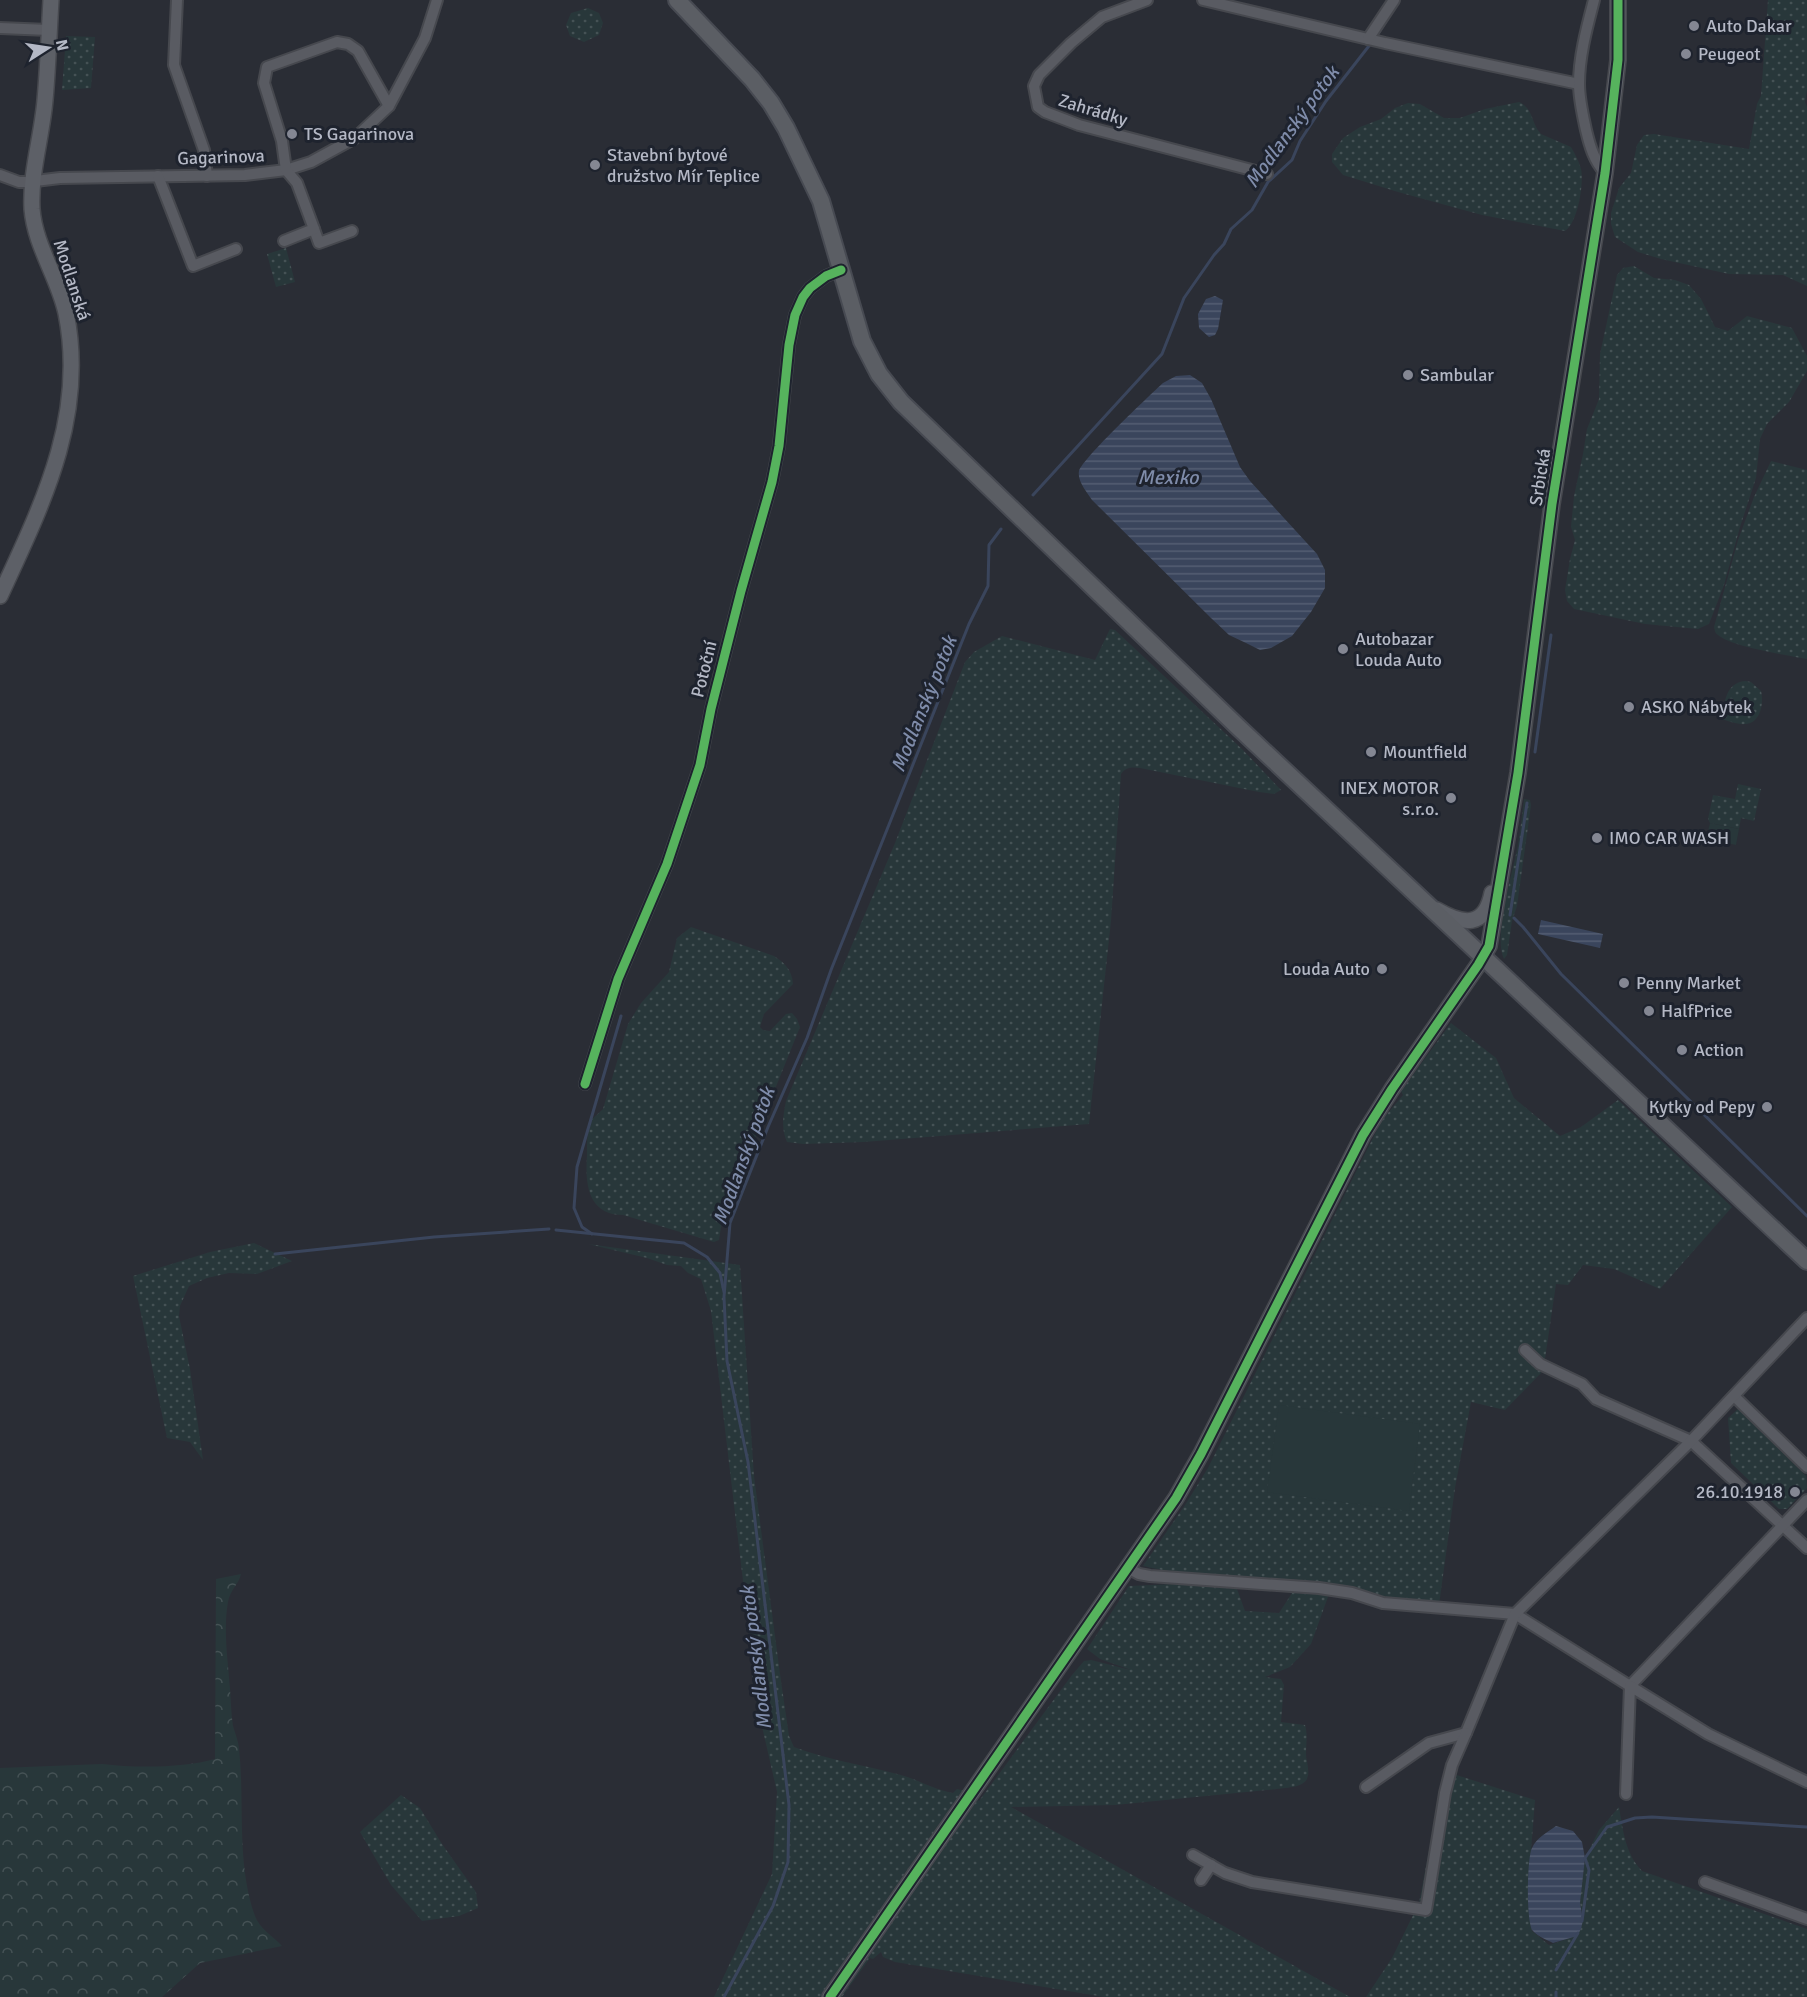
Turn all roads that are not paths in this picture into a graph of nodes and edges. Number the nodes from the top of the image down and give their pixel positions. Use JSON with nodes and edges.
{"nodes":[{"id":1,"x":51,"y":0,"type":"edge"},
{"id":2,"x":177,"y":0,"type":"edge"},
{"id":3,"x":437,"y":0,"type":"edge"},
{"id":4,"x":678,"y":0,"type":"edge"},
{"id":5,"x":1147,"y":0,"type":"edge"},
{"id":6,"x":1203,"y":0,"type":"edge"},
{"id":7,"x":1394,"y":0,"type":"edge"},
{"id":8,"x":1594,"y":0,"type":"edge"},
{"id":9,"x":1618,"y":0,"type":"edge"},
{"id":10,"x":0,"y":28,"type":"edge"},
{"id":11,"x":49,"y":30,"type":"junction"},
{"id":12,"x":1368,"y":39,"type":"junction"},
{"id":13,"x":1579,"y":84,"type":"junction"},
{"id":14,"x":389,"y":106,"type":"junction"},
{"id":15,"x":286,"y":170,"type":"junction"},
{"id":16,"x":1605,"y":173,"type":"junction"},
{"id":17,"x":1268,"y":174,"type":"dead end"},
{"id":18,"x":0,"y":175,"type":"edge"},
{"id":19,"x":158,"y":176,"type":"junction"},
{"id":20,"x":207,"y":176,"type":"junction"},
{"id":21,"x":33,"y":181,"type":"junction"},
{"id":22,"x":314,"y":229,"type":"junction"},
{"id":23,"x":352,"y":231,"type":"dead end"},
{"id":24,"x":284,"y":241,"type":"dead end"},
{"id":25,"x":236,"y":249,"type":"dead end"},
{"id":26,"x":841,"y":270,"type":"junction"},
{"id":27,"x":0,"y":596,"type":"edge"},
{"id":28,"x":1505,"y":860,"type":"junction"},
{"id":29,"x":1429,"y":906,"type":"junction"},
{"id":30,"x":1483,"y":958,"type":"junction"},
{"id":31,"x":585,"y":1084,"type":"dead end"},
{"id":32,"x":1807,"y":1261,"type":"edge"},
{"id":33,"x":1807,"y":1318,"type":"edge"},
{"id":34,"x":1525,"y":1350,"type":"dead end"},
{"id":35,"x":1734,"y":1396,"type":"junction"},
{"id":36,"x":1691,"y":1441,"type":"junction"},
{"id":37,"x":1807,"y":1467,"type":"edge"},
{"id":38,"x":1807,"y":1500,"type":"edge"},
{"id":39,"x":1783,"y":1525,"type":"junction"},
{"id":40,"x":1807,"y":1548,"type":"edge"},
{"id":41,"x":1126,"y":1567,"type":"junction"},
{"id":42,"x":1515,"y":1614,"type":"junction"},
{"id":43,"x":1630,"y":1686,"type":"junction"},
{"id":44,"x":1466,"y":1733,"type":"junction"},
{"id":45,"x":1807,"y":1782,"type":"edge"},
{"id":46,"x":1366,"y":1787,"type":"dead end"},
{"id":47,"x":1626,"y":1794,"type":"dead end"},
{"id":48,"x":1193,"y":1855,"type":"dead end"},
{"id":49,"x":1210,"y":1865,"type":"junction"},
{"id":50,"x":1201,"y":1880,"type":"dead end"},
{"id":51,"x":1705,"y":1882,"type":"dead end"},
{"id":52,"x":1807,"y":1919,"type":"edge"},
{"id":53,"x":830,"y":1997,"type":"edge"}],
"edges":[{"from":1,"to":11,"type":"street","name":"Modlanská"},
{"from":2,"to":20,"type":"street"},
{"from":3,"to":14,"type":"street","name":"Gagarinova"},
{"from":4,"to":26,"type":"main road"},
{"from":5,"to":17,"type":"street","name":"Zahrádky"},
{"from":6,"to":12,"type":"street"},
{"from":7,"to":12,"type":"street"},
{"from":8,"to":13,"type":"street"},
{"from":9,"to":16,"type":"street","name":"Srbická"},
{"from":10,"to":11,"type":"street"},
{"from":11,"to":21,"type":"street","name":"Modlanská"},
{"from":12,"to":13,"type":"street"},
{"from":13,"to":16,"type":"street"},
{"from":14,"to":15,"type":"street","name":"Gagarinova"},
{"from":14,"to":15,"type":"street","name":"Gagarinova"},
{"from":15,"to":20,"type":"street","name":"Gagarinova"},
{"from":15,"to":22,"type":"street","name":"Gagarinova"},
{"from":16,"to":28,"type":"street","name":"Srbická"},
{"from":18,"to":21,"type":"street","name":"Gagarinova"},
{"from":19,"to":20,"type":"street","name":"Gagarinova"},
{"from":19,"to":21,"type":"street","name":"Gagarinova"},
{"from":19,"to":25,"type":"street","name":"Gagarinova"},
{"from":21,"to":27,"type":"street","name":"Modlanská"},
{"from":22,"to":23,"type":"street"},
{"from":22,"to":24,"type":"street"},
{"from":26,"to":29,"type":"main road"},
{"from":26,"to":31,"type":"street","name":"Potoční"},
{"from":28,"to":29,"type":"street"},
{"from":28,"to":30,"type":"street","name":"Srbická"},
{"from":29,"to":30,"type":"main road"},
{"from":30,"to":32,"type":"main road"},
{"from":30,"to":41,"type":"street","name":"Srbická"},
{"from":33,"to":35,"type":"street"},
{"from":34,"to":36,"type":"street"},
{"from":35,"to":36,"type":"street"},
{"from":35,"to":37,"type":"street"},
{"from":36,"to":39,"type":"street"},
{"from":36,"to":42,"type":"street"},
{"from":38,"to":39,"type":"street"},
{"from":39,"to":40,"type":"street"},
{"from":39,"to":43,"type":"street"},
{"from":41,"to":42,"type":"street"},
{"from":41,"to":53,"type":"street","name":"Srbická"},
{"from":42,"to":43,"type":"street"},
{"from":42,"to":44,"type":"street"},
{"from":43,"to":45,"type":"street"},
{"from":43,"to":47,"type":"street"},
{"from":44,"to":46,"type":"street"},
{"from":44,"to":49,"type":"street"},
{"from":48,"to":49,"type":"street"},
{"from":49,"to":50,"type":"street"},
{"from":51,"to":52,"type":"street"}]}
